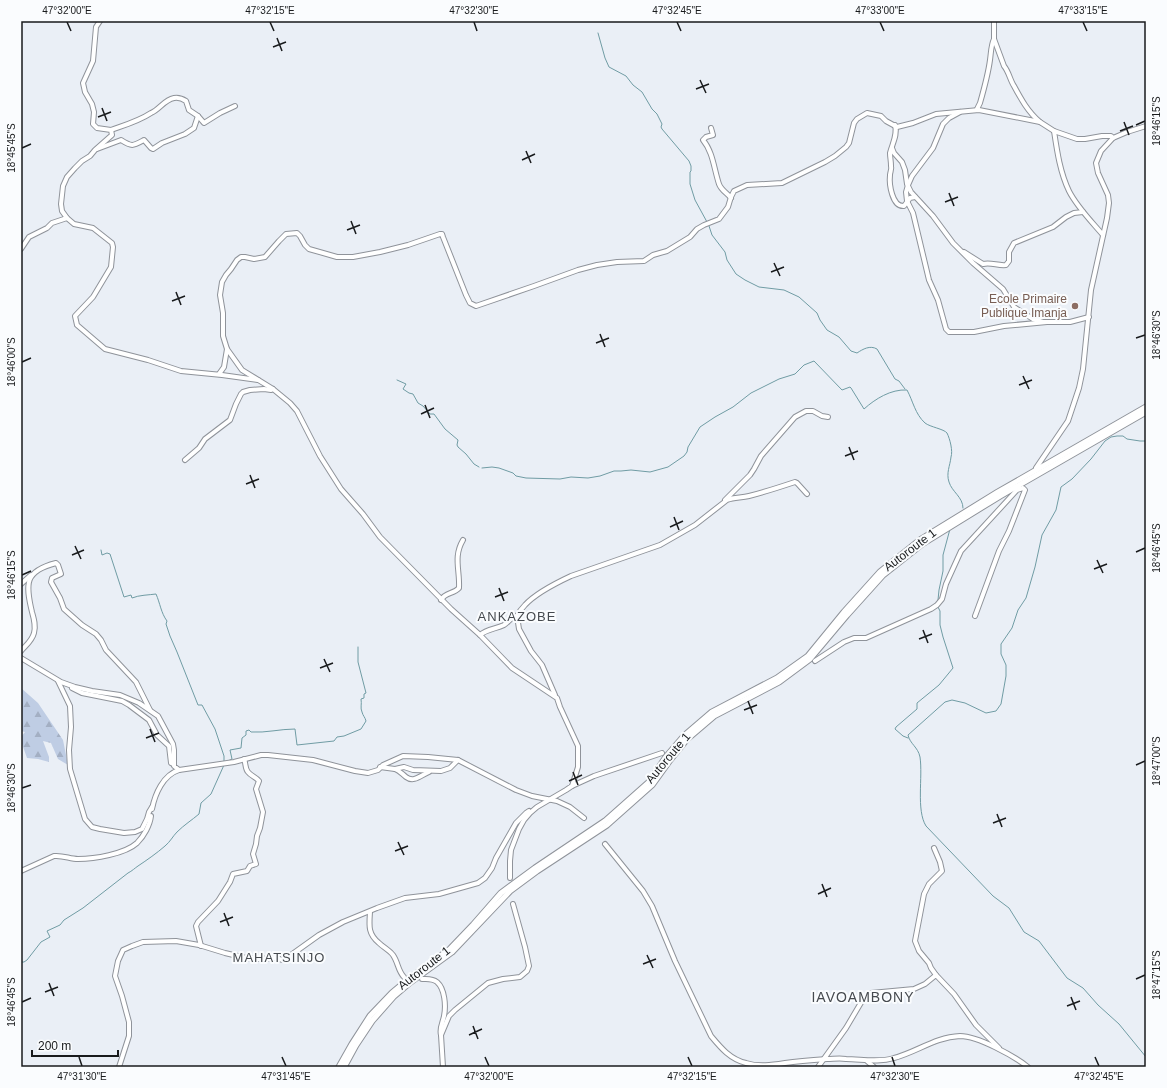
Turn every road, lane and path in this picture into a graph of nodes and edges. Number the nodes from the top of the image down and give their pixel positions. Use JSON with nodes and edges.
{"nodes":[{"id":1,"x":100,"y":21,"type":"edge"},
{"id":2,"x":993,"y":21,"type":"edge"},
{"id":3,"x":994,"y":39,"type":"junction"},
{"id":4,"x":235,"y":106,"type":"dead end"},
{"id":5,"x":977,"y":110,"type":"junction"},
{"id":6,"x":962,"y":111,"type":"junction"},
{"id":7,"x":198,"y":116,"type":"junction"},
{"id":8,"x":1040,"y":122,"type":"junction"},
{"id":9,"x":895,"y":126,"type":"junction"},
{"id":10,"x":1146,"y":126,"type":"edge"},
{"id":11,"x":711,"y":128,"type":"dead end"},
{"id":12,"x":111,"y":130,"type":"junction"},
{"id":13,"x":1054,"y":131,"type":"junction"},
{"id":14,"x":1114,"y":138,"type":"junction"},
{"id":15,"x":892,"y":148,"type":"junction"},
{"id":16,"x":95,"y":150,"type":"junction"},
{"id":17,"x":908,"y":185,"type":"junction"},
{"id":18,"x":915,"y":197,"type":"junction"},
{"id":19,"x":730,"y":198,"type":"junction"},
{"id":20,"x":907,"y":201,"type":"junction"},
{"id":21,"x":1084,"y":212,"type":"junction"},
{"id":22,"x":67,"y":218,"type":"junction"},
{"id":23,"x":1104,"y":235,"type":"junction"},
{"id":24,"x":21,"y":249,"type":"edge"},
{"id":25,"x":962,"y":251,"type":"junction"},
{"id":26,"x":1089,"y":317,"type":"junction"},
{"id":27,"x":1047,"y":322,"type":"junction"},
{"id":28,"x":227,"y":349,"type":"junction"},
{"id":29,"x":219,"y":374,"type":"junction"},
{"id":30,"x":260,"y":380,"type":"junction"},
{"id":31,"x":273,"y":389,"type":"junction"},
{"id":32,"x":1146,"y":407,"type":"edge"},
{"id":33,"x":1146,"y":412,"type":"edge"},
{"id":34,"x":828,"y":417,"type":"dead end"},
{"id":35,"x":186,"y":460,"type":"dead end"},
{"id":36,"x":1036,"y":468,"type":"dead end"},
{"id":37,"x":807,"y":494,"type":"dead end"},
{"id":38,"x":724,"y":503,"type":"junction"},
{"id":39,"x":463,"y":540,"type":"dead end"},
{"id":40,"x":32,"y":574,"type":"junction"},
{"id":41,"x":21,"y":584,"type":"edge"},
{"id":42,"x":441,"y":600,"type":"junction"},
{"id":43,"x":517,"y":616,"type":"junction"},
{"id":44,"x":975,"y":616,"type":"dead end"},
{"id":45,"x":480,"y":636,"type":"junction"},
{"id":46,"x":21,"y":651,"type":"edge"},
{"id":47,"x":21,"y":658,"type":"edge"},
{"id":48,"x":815,"y":661,"type":"dead end"},
{"id":49,"x":58,"y":680,"type":"junction"},
{"id":50,"x":70,"y":686,"type":"junction"},
{"id":51,"x":557,"y":698,"type":"junction"},
{"id":52,"x":150,"y":711,"type":"junction"},
{"id":53,"x":662,"y":753,"type":"dead end"},
{"id":54,"x":244,"y":759,"type":"junction"},
{"id":55,"x":458,"y":760,"type":"junction"},
{"id":56,"x":174,"y":766,"type":"junction"},
{"id":57,"x":380,"y":767,"type":"junction"},
{"id":58,"x":395,"y":769,"type":"junction"},
{"id":59,"x":179,"y":770,"type":"junction"},
{"id":60,"x":432,"y":770,"type":"junction"},
{"id":61,"x":572,"y":786,"type":"junction"},
{"id":62,"x":549,"y":800,"type":"junction"},
{"id":63,"x":152,"y":807,"type":"junction"},
{"id":64,"x":537,"y":807,"type":"junction"},
{"id":65,"x":584,"y":818,"type":"dead end"},
{"id":66,"x":604,"y":844,"type":"dead end"},
{"id":67,"x":934,"y":848,"type":"dead end"},
{"id":68,"x":21,"y":871,"type":"edge"},
{"id":69,"x":510,"y":878,"type":"dead end"},
{"id":70,"x":513,"y":904,"type":"dead end"},
{"id":71,"x":370,"y":912,"type":"junction"},
{"id":72,"x":201,"y":946,"type":"junction"},
{"id":73,"x":936,"y":975,"type":"junction"},
{"id":74,"x":404,"y":977,"type":"dead end"},
{"id":75,"x":422,"y":979,"type":"dead end"},
{"id":76,"x":441,"y":1036,"type":"junction"},
{"id":77,"x":1002,"y":1051,"type":"junction"},
{"id":78,"x":825,"y":1059,"type":"junction"},
{"id":79,"x":867,"y":1060,"type":"junction"},
{"id":80,"x":119,"y":1067,"type":"edge"},
{"id":81,"x":339,"y":1067,"type":"edge"},
{"id":82,"x":344,"y":1067,"type":"edge"},
{"id":83,"x":443,"y":1067,"type":"edge"},
{"id":84,"x":818,"y":1067,"type":"edge"},
{"id":85,"x":874,"y":1067,"type":"edge"},
{"id":86,"x":1028,"y":1067,"type":"edge"}],
"edges":[{"from":1,"to":12,"type":"street"},
{"from":2,"to":3,"type":"street"},
{"from":3,"to":5,"type":"street"},
{"from":3,"to":8,"type":"street"},
{"from":4,"to":7,"type":"street"},
{"from":5,"to":6,"type":"street"},
{"from":5,"to":8,"type":"street"},
{"from":6,"to":9,"type":"street"},
{"from":6,"to":17,"type":"street"},
{"from":7,"to":12,"type":"street"},
{"from":7,"to":16,"type":"street"},
{"from":8,"to":13,"type":"street"},
{"from":9,"to":15,"type":"street"},
{"from":9,"to":19,"type":"street"},
{"from":10,"to":14,"type":"street"},
{"from":11,"to":19,"type":"street"},
{"from":12,"to":16,"type":"street"},
{"from":13,"to":14,"type":"street"},
{"from":13,"to":21,"type":"street"},
{"from":14,"to":23,"type":"street"},
{"from":15,"to":17,"type":"street"},
{"from":15,"to":20,"type":"street"},
{"from":16,"to":22,"type":"street"},
{"from":17,"to":18,"type":"street"},
{"from":17,"to":20,"type":"street"},
{"from":18,"to":20,"type":"street"},
{"from":18,"to":25,"type":"street"},
{"from":19,"to":28,"type":"street"},
{"from":20,"to":27,"type":"street"},
{"from":21,"to":23,"type":"street"},
{"from":21,"to":25,"type":"street"},
{"from":22,"to":24,"type":"street"},
{"from":22,"to":29,"type":"street"},
{"from":23,"to":26,"type":"street"},
{"from":25,"to":27,"type":"street"},
{"from":26,"to":27,"type":"street"},
{"from":26,"to":36,"type":"street"},
{"from":28,"to":29,"type":"street"},
{"from":28,"to":30,"type":"street"},
{"from":29,"to":30,"type":"street"},
{"from":30,"to":31,"type":"street"},
{"from":31,"to":35,"type":"street"},
{"from":31,"to":42,"type":"street"},
{"from":32,"to":81,"type":"main road","name":"Autoroute 1"},
{"from":33,"to":82,"type":"main road","name":"Autoroute 1"},
{"from":34,"to":38,"type":"street"},
{"from":37,"to":38,"type":"street"},
{"from":38,"to":43,"type":"street"},
{"from":39,"to":42,"type":"street"},
{"from":40,"to":41,"type":"street"},
{"from":40,"to":46,"type":"street"},
{"from":40,"to":52,"type":"street"},
{"from":42,"to":45,"type":"street"},
{"from":43,"to":45,"type":"street"},
{"from":43,"to":51,"type":"street"},
{"from":44,"to":48,"type":"street"},
{"from":45,"to":51,"type":"street"},
{"from":47,"to":49,"type":"street"},
{"from":49,"to":50,"type":"street"},
{"from":49,"to":63,"type":"street"},
{"from":50,"to":52,"type":"street"},
{"from":50,"to":56,"type":"street"},
{"from":51,"to":61,"type":"street"},
{"from":52,"to":56,"type":"street"},
{"from":53,"to":61,"type":"street"},
{"from":54,"to":57,"type":"street"},
{"from":54,"to":59,"type":"street"},
{"from":54,"to":72,"type":"street"},
{"from":55,"to":57,"type":"street"},
{"from":55,"to":60,"type":"street"},
{"from":55,"to":62,"type":"street"},
{"from":56,"to":59,"type":"street"},
{"from":57,"to":58,"type":"street"},
{"from":58,"to":60,"type":"street"},
{"from":58,"to":60,"type":"street"},
{"from":59,"to":63,"type":"street"},
{"from":61,"to":62,"type":"street"},
{"from":62,"to":64,"type":"street"},
{"from":62,"to":65,"type":"street"},
{"from":63,"to":68,"type":"street"},
{"from":64,"to":69,"type":"street"},
{"from":64,"to":71,"type":"street"},
{"from":66,"to":78,"type":"street"},
{"from":67,"to":73,"type":"street"},
{"from":70,"to":76,"type":"street"},
{"from":71,"to":72,"type":"street"},
{"from":71,"to":74,"type":"street"},
{"from":72,"to":80,"type":"street"},
{"from":73,"to":77,"type":"street"},
{"from":73,"to":78,"type":"street"},
{"from":75,"to":76,"type":"street"},
{"from":76,"to":83,"type":"street"},
{"from":77,"to":79,"type":"street"},
{"from":77,"to":86,"type":"street"},
{"from":78,"to":79,"type":"street"},
{"from":78,"to":84,"type":"street"},
{"from":79,"to":85,"type":"street"}]}
